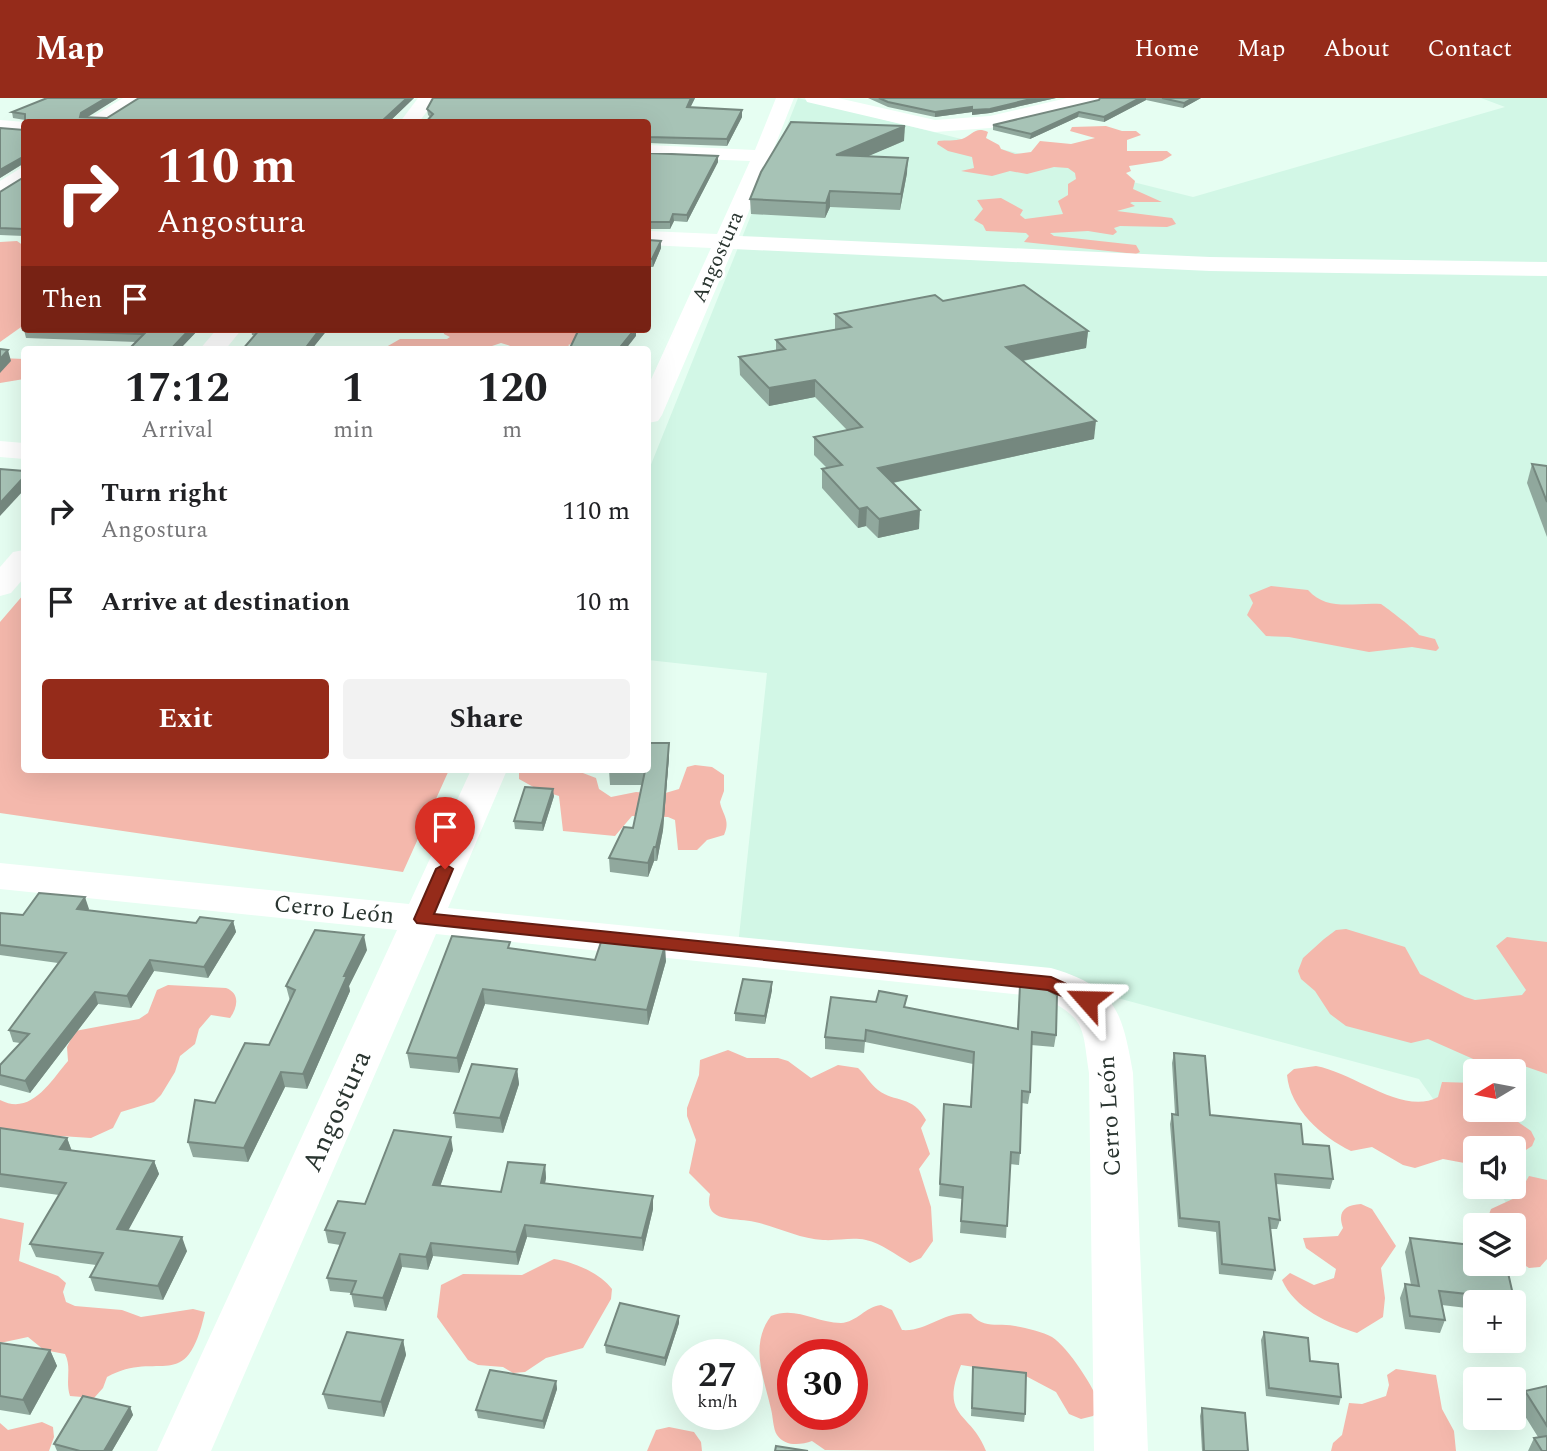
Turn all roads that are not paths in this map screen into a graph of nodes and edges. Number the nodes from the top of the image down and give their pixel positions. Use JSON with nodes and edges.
{"nodes":[{"id":1,"x":137,"y":98,"type":"edge"},
{"id":2,"x":428,"y":98,"type":"edge"},
{"id":3,"x":785,"y":98,"type":"edge"},
{"id":4,"x":814,"y":98,"type":"edge"},
{"id":5,"x":1091,"y":98,"type":"edge"},
{"id":6,"x":99,"y":119,"type":"edge"},
{"id":7,"x":411,"y":119,"type":"edge"},
{"id":8,"x":0,"y":126,"type":"edge"},
{"id":9,"x":21,"y":128,"type":"edge"},
{"id":10,"x":651,"y":151,"type":"edge"},
{"id":11,"x":764,"y":156,"type":"junction"},
{"id":12,"x":21,"y":176,"type":"edge"},
{"id":13,"x":4,"y":202,"type":"edge"},
{"id":14,"x":651,"y":238,"type":"edge"},
{"id":15,"x":726,"y":241,"type":"junction"},
{"id":16,"x":1547,"y":269,"type":"edge"},
{"id":17,"x":651,"y":408,"type":"edge"},
{"id":18,"x":0,"y":449,"type":"edge"},
{"id":19,"x":21,"y":450,"type":"edge"},
{"id":20,"x":21,"y":562,"type":"edge"},
{"id":21,"x":0,"y":586,"type":"edge"},
{"id":22,"x":488,"y":773,"type":"edge"},
{"id":23,"x":0,"y":876,"type":"edge"},
{"id":24,"x":423,"y":919,"type":"junction"},
{"id":25,"x":184,"y":1451,"type":"edge"},
{"id":26,"x":1121,"y":1451,"type":"edge"}],
"edges":[{"from":1,"to":6,"type":"street"},
{"from":2,"to":7,"type":"street"},
{"from":3,"to":11,"type":"street","name":"Angostura"},
{"from":4,"to":5,"type":"street"},
{"from":8,"to":9,"type":"street"},
{"from":10,"to":11,"type":"street"},
{"from":11,"to":15,"type":"street","name":"Angostura"},
{"from":12,"to":13,"type":"street"},
{"from":14,"to":15,"type":"street"},
{"from":15,"to":16,"type":"street"},
{"from":15,"to":17,"type":"street","name":"Angostura"},
{"from":18,"to":19,"type":"street"},
{"from":20,"to":21,"type":"street"},
{"from":22,"to":24,"type":"street","name":"Angostura"},
{"from":23,"to":24,"type":"street","name":"Cerro León"},
{"from":24,"to":25,"type":"street","name":"Angostura"},
{"from":24,"to":26,"type":"street","name":"Cerro León"}]}
